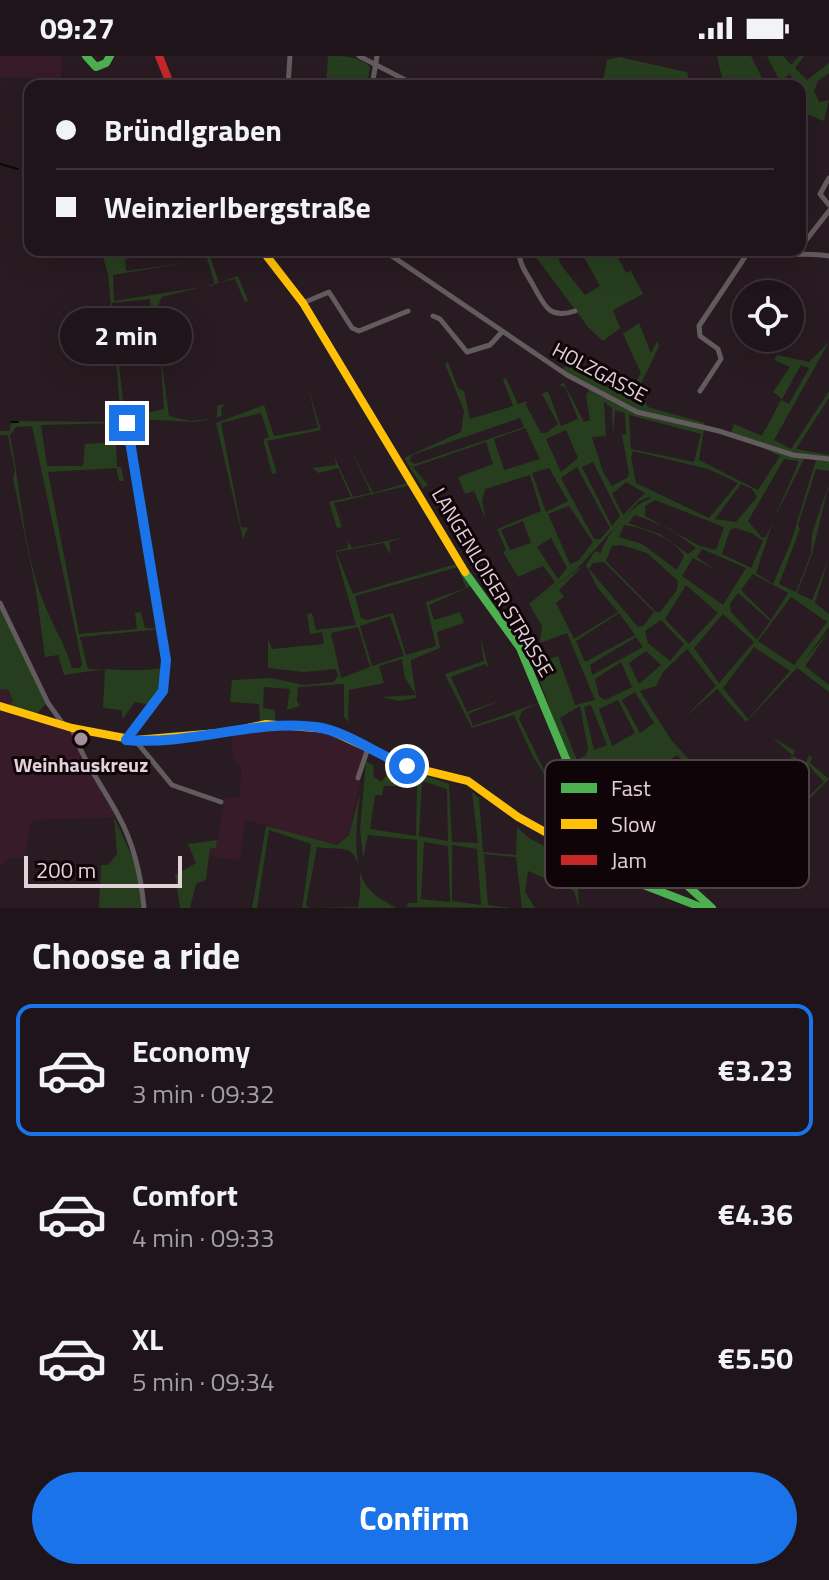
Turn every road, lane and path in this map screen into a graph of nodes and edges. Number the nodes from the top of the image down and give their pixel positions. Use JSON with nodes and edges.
{"nodes":[{"id":1,"x":86,"y":56,"type":"edge"},
{"id":2,"x":110,"y":56,"type":"edge"},
{"id":3,"x":159,"y":56,"type":"edge"},
{"id":4,"x":290,"y":56,"type":"edge"},
{"id":5,"x":359,"y":56,"type":"edge"},
{"id":6,"x":377,"y":56,"type":"edge"},
{"id":7,"x":375,"y":65,"type":"junction"},
{"id":8,"x":169,"y":80,"type":"edge"},
{"id":9,"x":288,"y":80,"type":"edge"},
{"id":10,"x":373,"y":80,"type":"edge"},
{"id":11,"x":405,"y":80,"type":"edge"},
{"id":12,"x":829,"y":178,"type":"edge"},
{"id":13,"x":829,"y":205,"type":"edge"},
{"id":14,"x":829,"y":211,"type":"edge"},
{"id":15,"x":806,"y":241,"type":"edge"},
{"id":16,"x":806,"y":251,"type":"edge"},
{"id":17,"x":267,"y":256,"type":"edge"},
{"id":18,"x":392,"y":256,"type":"edge"},
{"id":19,"x":519,"y":256,"type":"edge"},
{"id":20,"x":746,"y":256,"type":"edge"},
{"id":21,"x":829,"y":256,"type":"edge"},
{"id":22,"x":303,"y":303,"type":"junction"},
{"id":23,"x":408,"y":311,"type":"dead end"},
{"id":24,"x":575,"y":311,"type":"dead end"},
{"id":25,"x":433,"y":316,"type":"dead end"},
{"id":26,"x":501,"y":333,"type":"junction"},
{"id":27,"x":700,"y":391,"type":"dead end"},
{"id":28,"x":127,"y":423,"type":"dead end"},
{"id":29,"x":829,"y":459,"type":"edge"},
{"id":30,"x":0,"y":603,"type":"edge"},
{"id":31,"x":0,"y":706,"type":"edge"},
{"id":32,"x":68,"y":726,"type":"junction"},
{"id":33,"x":130,"y":740,"type":"junction"},
{"id":34,"x":368,"y":748,"type":"junction"},
{"id":35,"x":567,"y":760,"type":"edge"},
{"id":36,"x":358,"y":778,"type":"dead end"},
{"id":37,"x":221,"y":802,"type":"dead end"},
{"id":38,"x":545,"y":832,"type":"edge"},
{"id":39,"x":651,"y":888,"type":"edge"},
{"id":40,"x":690,"y":888,"type":"edge"},
{"id":41,"x":144,"y":908,"type":"edge"},
{"id":42,"x":703,"y":908,"type":"edge"},
{"id":43,"x":712,"y":908,"type":"edge"}],
"edges":[{"from":1,"to":2,"type":"street"},
{"from":3,"to":8,"type":"street"},
{"from":4,"to":9,"type":"street"},
{"from":5,"to":7,"type":"street"},
{"from":6,"to":7,"type":"street"},
{"from":7,"to":10,"type":"street"},
{"from":7,"to":11,"type":"street"},
{"from":12,"to":13,"type":"street"},
{"from":14,"to":15,"type":"street"},
{"from":16,"to":21,"type":"street"},
{"from":17,"to":22,"type":"street","name":"LANGENLOISER STRASSE"},
{"from":18,"to":26,"type":"street","name":"HOLZGASSE"},
{"from":19,"to":24,"type":"street"},
{"from":20,"to":27,"type":"street"},
{"from":22,"to":23,"type":"street"},
{"from":22,"to":35,"type":"street","name":"LANGENLOISER STRASSE"},
{"from":25,"to":26,"type":"street"},
{"from":26,"to":29,"type":"street","name":"HOLZGASSE"},
{"from":28,"to":33,"type":"street"},
{"from":30,"to":32,"type":"street"},
{"from":31,"to":32,"type":"street"},
{"from":32,"to":33,"type":"street"},
{"from":32,"to":41,"type":"street"},
{"from":33,"to":34,"type":"street"},
{"from":33,"to":37,"type":"street"},
{"from":34,"to":36,"type":"street"},
{"from":34,"to":38,"type":"street"},
{"from":39,"to":42,"type":"street"},
{"from":40,"to":43,"type":"street","name":"LANGENLOISER STRASSE"}]}
